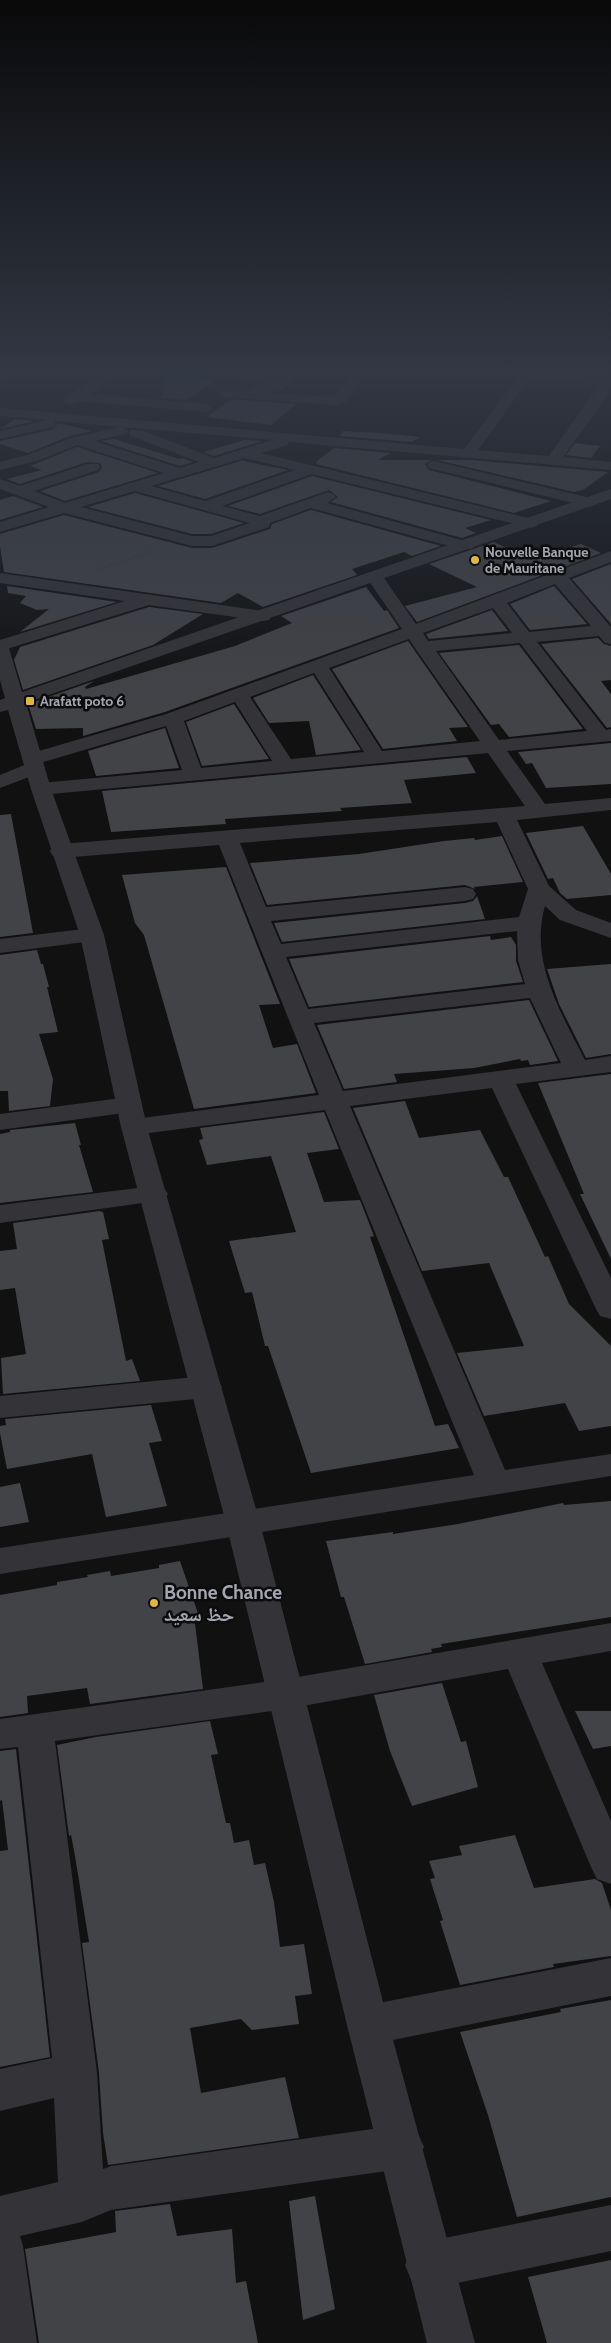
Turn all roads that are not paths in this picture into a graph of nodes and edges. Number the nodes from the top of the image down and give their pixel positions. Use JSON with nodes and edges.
{"nodes":[{"id":1,"x":46,"y":482,"type":"edge"},
{"id":2,"x":151,"y":482,"type":"edge"},
{"id":3,"x":274,"y":482,"type":"edge"},
{"id":4,"x":507,"y":482,"type":"edge"},
{"id":5,"x":368,"y":483,"type":"joint"},
{"id":6,"x":0,"y":484,"type":"edge"},
{"id":7,"x":136,"y":487,"type":"junction"},
{"id":8,"x":20,"y":491,"type":"junction"},
{"id":9,"x":611,"y":494,"type":"edge"},
{"id":10,"x":446,"y":502,"type":"junction"},
{"id":11,"x":590,"y":502,"type":"junction"},
{"id":12,"x":310,"y":503,"type":"junction"},
{"id":13,"x":206,"y":506,"type":"junction"},
{"id":14,"x":65,"y":508,"type":"junction"},
{"id":15,"x":261,"y":521,"type":"junction"},
{"id":16,"x":530,"y":523,"type":"junction"},
{"id":17,"x":390,"y":524,"type":"junction"},
{"id":18,"x":0,"y":527,"type":"edge"},
{"id":19,"x":466,"y":546,"type":"junction"},
{"id":20,"x":611,"y":556,"type":"edge"},
{"id":21,"x":558,"y":576,"type":"junction"},
{"id":22,"x":0,"y":578,"type":"edge"},
{"id":23,"x":374,"y":578,"type":"junction"},
{"id":24,"x":150,"y":599,"type":"junction"},
{"id":25,"x":496,"y":601,"type":"junction"},
{"id":26,"x":611,"y":610,"type":"edge"},
{"id":27,"x":587,"y":612,"type":"junction"},
{"id":28,"x":263,"y":616,"type":"junction"},
{"id":29,"x":412,"y":630,"type":"junction"},
{"id":30,"x":608,"y":635,"type":"edge"},
{"id":31,"x":524,"y":637,"type":"junction"},
{"id":32,"x":423,"y":647,"type":"junction"},
{"id":33,"x":0,"y":648,"type":"edge"},
{"id":34,"x":318,"y":664,"type":"junction"},
{"id":35,"x":239,"y":694,"type":"junction"},
{"id":36,"x":8,"y":703,"type":"edge"},
{"id":37,"x":173,"y":718,"type":"junction"},
{"id":38,"x":606,"y":736,"type":"edge"},
{"id":39,"x":494,"y":747,"type":"junction"},
{"id":40,"x":377,"y":758,"type":"junction"},
{"id":41,"x":285,"y":766,"type":"junction"},
{"id":42,"x":36,"y":772,"type":"junction"},
{"id":43,"x":194,"y":775,"type":"junction"},
{"id":44,"x":0,"y":782,"type":"edge"},
{"id":45,"x":611,"y":804,"type":"edge"},
{"id":46,"x":539,"y":811,"type":"junction"},
{"id":47,"x":504,"y":815,"type":"junction"},
{"id":48,"x":227,"y":838,"type":"junction"},
{"id":49,"x":61,"y":851,"type":"junction"},
{"id":50,"x":538,"y":889,"type":"junction"},
{"id":51,"x":465,"y":894,"type":"dead end"},
{"id":52,"x":258,"y":915,"type":"junction"},
{"id":53,"x":529,"y":923,"type":"junction"},
{"id":54,"x":611,"y":931,"type":"edge"},
{"id":55,"x":92,"y":936,"type":"junction"},
{"id":56,"x":0,"y":946,"type":"edge"},
{"id":57,"x":272,"y":952,"type":"junction"},
{"id":58,"x":540,"y":990,"type":"junction"},
{"id":59,"x":300,"y":1017,"type":"junction"},
{"id":60,"x":611,"y":1064,"type":"edge"},
{"id":61,"x":576,"y":1068,"type":"junction"},
{"id":62,"x":500,"y":1078,"type":"junction"},
{"id":63,"x":334,"y":1100,"type":"junction"},
{"id":64,"x":132,"y":1116,"type":"junction"},
{"id":65,"x":0,"y":1122,"type":"edge"},
{"id":66,"x":154,"y":1194,"type":"junction"},
{"id":67,"x":0,"y":1214,"type":"edge"},
{"id":68,"x":611,"y":1309,"type":"edge"},
{"id":69,"x":206,"y":1387,"type":"junction"},
{"id":70,"x":0,"y":1407,"type":"edge"},
{"id":71,"x":611,"y":1465,"type":"edge"},
{"id":72,"x":494,"y":1484,"type":"junction"},
{"id":73,"x":243,"y":1523,"type":"junction"},
{"id":74,"x":0,"y":1561,"type":"edge"},
{"id":75,"x":611,"y":1637,"type":"edge"},
{"id":76,"x":520,"y":1653,"type":"junction"},
{"id":77,"x":286,"y":1694,"type":"junction"},
{"id":78,"x":18,"y":1731,"type":"edge"},
{"id":79,"x":611,"y":1867,"type":"edge"},
{"id":80,"x":611,"y":1977,"type":"edge"},
{"id":81,"x":368,"y":2025,"type":"junction"},
{"id":82,"x":75,"y":2073,"type":"junction"},
{"id":83,"x":0,"y":2090,"type":"edge"},
{"id":84,"x":402,"y":2147,"type":"junction"},
{"id":85,"x":82,"y":2199,"type":"junction"},
{"id":86,"x":0,"y":2224,"type":"edge"},
{"id":87,"x":611,"y":2228,"type":"edge"},
{"id":88,"x":0,"y":2246,"type":"edge"},
{"id":89,"x":429,"y":2265,"type":"junction"},
{"id":90,"x":13,"y":2343,"type":"edge"},
{"id":91,"x":451,"y":2343,"type":"edge"}],
"edges":[{"from":1,"to":8,"type":"street"},
{"from":2,"to":7,"type":"street"},
{"from":3,"to":13,"type":"street"},
{"from":4,"to":11,"type":"street"},
{"from":5,"to":10,"type":"street"},
{"from":5,"to":12,"type":"street"},
{"from":6,"to":8,"type":"street"},
{"from":7,"to":13,"type":"street"},
{"from":7,"to":14,"type":"street"},
{"from":8,"to":14,"type":"street"},
{"from":9,"to":11,"type":"street"},
{"from":10,"to":16,"type":"street"},
{"from":10,"to":17,"type":"street"},
{"from":11,"to":16,"type":"street"},
{"from":12,"to":15,"type":"street"},
{"from":12,"to":17,"type":"street"},
{"from":13,"to":15,"type":"street"},
{"from":14,"to":15,"type":"street"},
{"from":14,"to":18,"type":"street"},
{"from":16,"to":19,"type":"street"},
{"from":17,"to":19,"type":"street"},
{"from":19,"to":23,"type":"street"},
{"from":20,"to":21,"type":"street"},
{"from":21,"to":25,"type":"street"},
{"from":21,"to":27,"type":"street"},
{"from":22,"to":24,"type":"street"},
{"from":23,"to":28,"type":"street"},
{"from":23,"to":29,"type":"street"},
{"from":24,"to":28,"type":"street"},
{"from":24,"to":33,"type":"street"},
{"from":25,"to":29,"type":"street"},
{"from":25,"to":31,"type":"street"},
{"from":26,"to":27,"type":"street"},
{"from":27,"to":30,"type":"street"},
{"from":28,"to":36,"type":"street"},
{"from":29,"to":32,"type":"street"},
{"from":29,"to":34,"type":"street"},
{"from":30,"to":31,"type":"street"},
{"from":31,"to":32,"type":"street"},
{"from":31,"to":38,"type":"street"},
{"from":32,"to":39,"type":"street"},
{"from":33,"to":36,"type":"street"},
{"from":34,"to":35,"type":"street"},
{"from":34,"to":40,"type":"street"},
{"from":35,"to":37,"type":"street"},
{"from":35,"to":41,"type":"street"},
{"from":36,"to":42,"type":"street"},
{"from":37,"to":42,"type":"street"},
{"from":37,"to":43,"type":"street"},
{"from":38,"to":39,"type":"street"},
{"from":39,"to":40,"type":"street"},
{"from":39,"to":46,"type":"street"},
{"from":40,"to":41,"type":"street"},
{"from":41,"to":43,"type":"street"},
{"from":42,"to":43,"type":"street"},
{"from":42,"to":44,"type":"street"},
{"from":42,"to":49,"type":"street"},
{"from":45,"to":46,"type":"street"},
{"from":46,"to":47,"type":"street"},
{"from":47,"to":48,"type":"street"},
{"from":47,"to":50,"type":"street"},
{"from":48,"to":49,"type":"street"},
{"from":48,"to":52,"type":"street"},
{"from":49,"to":55,"type":"street"},
{"from":50,"to":53,"type":"street"},
{"from":50,"to":54,"type":"street"},
{"from":51,"to":52,"type":"street"},
{"from":52,"to":57,"type":"street"},
{"from":53,"to":57,"type":"street"},
{"from":53,"to":58,"type":"street"},
{"from":55,"to":56,"type":"street"},
{"from":55,"to":64,"type":"street"},
{"from":57,"to":59,"type":"street"},
{"from":58,"to":59,"type":"street"},
{"from":58,"to":61,"type":"street"},
{"from":59,"to":63,"type":"street"},
{"from":60,"to":61,"type":"street"},
{"from":61,"to":62,"type":"street"},
{"from":62,"to":63,"type":"street"},
{"from":62,"to":68,"type":"street"},
{"from":63,"to":64,"type":"street"},
{"from":63,"to":72,"type":"street"},
{"from":64,"to":65,"type":"street"},
{"from":64,"to":66,"type":"street"},
{"from":66,"to":67,"type":"street"},
{"from":66,"to":69,"type":"street"},
{"from":69,"to":70,"type":"street"},
{"from":69,"to":73,"type":"street"},
{"from":71,"to":72,"type":"street"},
{"from":72,"to":73,"type":"street"},
{"from":73,"to":74,"type":"street"},
{"from":73,"to":77,"type":"street"},
{"from":75,"to":76,"type":"street"},
{"from":76,"to":77,"type":"street"},
{"from":76,"to":79,"type":"street"},
{"from":77,"to":78,"type":"street"},
{"from":77,"to":81,"type":"street"},
{"from":78,"to":82,"type":"street"},
{"from":80,"to":81,"type":"street"},
{"from":81,"to":84,"type":"street"},
{"from":82,"to":83,"type":"street"},
{"from":82,"to":85,"type":"street"},
{"from":84,"to":85,"type":"street"},
{"from":84,"to":89,"type":"street"},
{"from":85,"to":86,"type":"street"},
{"from":87,"to":89,"type":"street"},
{"from":88,"to":90,"type":"street"},
{"from":89,"to":91,"type":"street"}]}
